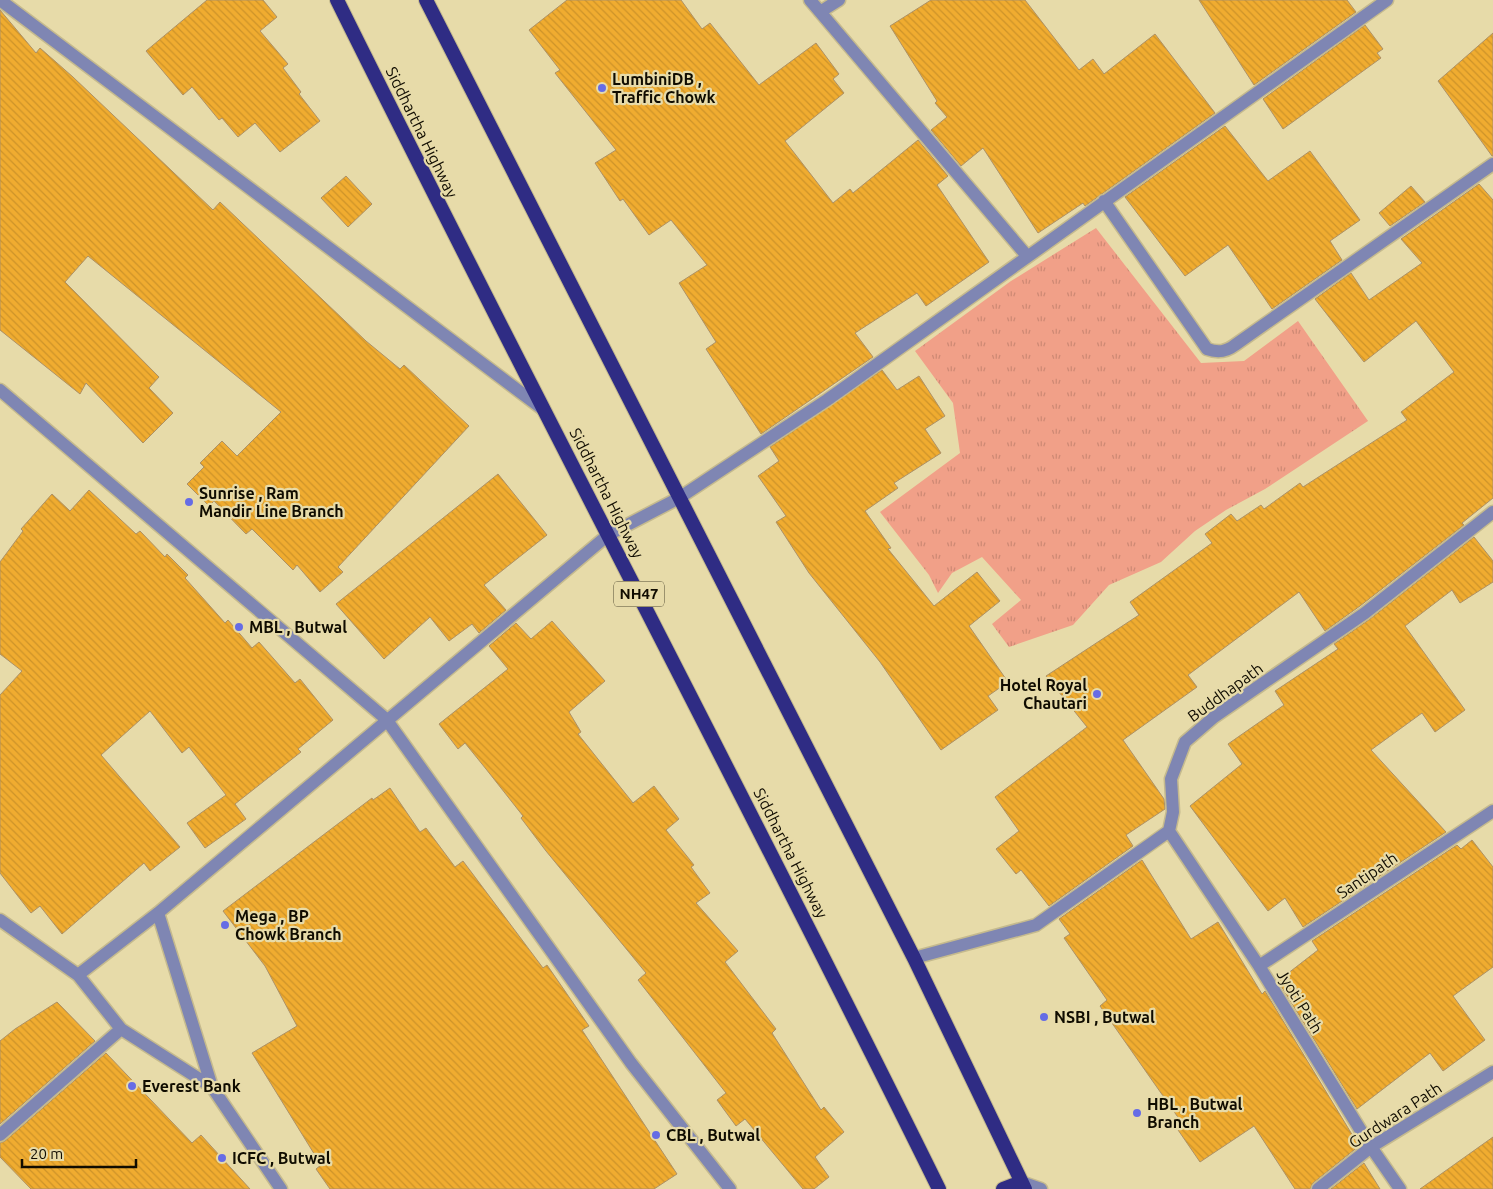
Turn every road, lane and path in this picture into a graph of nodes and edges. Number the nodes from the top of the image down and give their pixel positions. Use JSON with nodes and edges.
{"nodes":[{"id":1,"x":0,"y":0,"type":"edge"},
{"id":2,"x":337,"y":0,"type":"edge"},
{"id":3,"x":426,"y":0,"type":"edge"},
{"id":4,"x":810,"y":0,"type":"edge"},
{"id":5,"x":839,"y":0,"type":"edge"},
{"id":6,"x":1388,"y":0,"type":"edge"},
{"id":7,"x":820,"y":12,"type":"junction"},
{"id":8,"x":1493,"y":164,"type":"edge"},
{"id":9,"x":1104,"y":200,"type":"junction"},
{"id":10,"x":1027,"y":256,"type":"junction"},
{"id":11,"x":0,"y":390,"type":"edge"},
{"id":12,"x":544,"y":410,"type":"junction"},
{"id":13,"x":679,"y":498,"type":"junction"},
{"id":14,"x":1493,"y":512,"type":"edge"},
{"id":15,"x":608,"y":535,"type":"junction"},
{"id":16,"x":386,"y":719,"type":"junction"},
{"id":17,"x":1493,"y":811,"type":"edge"},
{"id":18,"x":1168,"y":832,"type":"junction"},
{"id":19,"x":158,"y":913,"type":"junction"},
{"id":20,"x":0,"y":920,"type":"edge"},
{"id":21,"x":914,"y":958,"type":"junction"},
{"id":22,"x":1259,"y":966,"type":"junction"},
{"id":23,"x":78,"y":975,"type":"junction"},
{"id":24,"x":120,"y":1029,"type":"junction"},
{"id":25,"x":1493,"y":1072,"type":"edge"},
{"id":26,"x":212,"y":1087,"type":"junction"},
{"id":27,"x":0,"y":1135,"type":"edge"},
{"id":28,"x":1371,"y":1147,"type":"junction"},
{"id":29,"x":1023,"y":1186,"type":"edge"},
{"id":30,"x":281,"y":1189,"type":"edge"},
{"id":31,"x":730,"y":1189,"type":"edge"},
{"id":32,"x":940,"y":1189,"type":"edge"},
{"id":33,"x":1002,"y":1189,"type":"edge"},
{"id":34,"x":1041,"y":1189,"type":"edge"},
{"id":35,"x":1318,"y":1189,"type":"edge"},
{"id":36,"x":1400,"y":1189,"type":"edge"}],
"edges":[{"from":1,"to":12,"type":"street"},
{"from":2,"to":12,"type":"highway","name":"Siddhartha Highway","number":"NH47"},
{"from":3,"to":13,"type":"highway"},
{"from":4,"to":7,"type":"street"},
{"from":5,"to":7,"type":"street"},
{"from":6,"to":9,"type":"street"},
{"from":7,"to":10,"type":"street"},
{"from":8,"to":9,"type":"street"},
{"from":9,"to":10,"type":"street"},
{"from":10,"to":13,"type":"street"},
{"from":11,"to":16,"type":"street"},
{"from":12,"to":15,"type":"highway","name":"Siddhartha Highway","number":"NH47"},
{"from":13,"to":15,"type":"street"},
{"from":13,"to":21,"type":"highway"},
{"from":14,"to":18,"type":"street","name":"Buddhapath"},
{"from":15,"to":16,"type":"street"},
{"from":15,"to":32,"type":"highway","name":"Siddhartha Highway","number":"NH47"},
{"from":16,"to":19,"type":"street"},
{"from":16,"to":31,"type":"street"},
{"from":17,"to":22,"type":"street","name":"Santipath"},
{"from":18,"to":21,"type":"street"},
{"from":18,"to":22,"type":"street","name":"Jyoti Path"},
{"from":19,"to":23,"type":"street"},
{"from":19,"to":26,"type":"street"},
{"from":20,"to":23,"type":"street"},
{"from":21,"to":29,"type":"highway"},
{"from":22,"to":28,"type":"street","name":"Jyoti Path"},
{"from":23,"to":24,"type":"street"},
{"from":24,"to":26,"type":"street"},
{"from":24,"to":27,"type":"street"},
{"from":25,"to":28,"type":"street","name":"Gurdwara Path"},
{"from":26,"to":30,"type":"street"},
{"from":28,"to":35,"type":"street","name":"Gurdwara Path"},
{"from":28,"to":36,"type":"street","name":"Jyoti Path"},
{"from":29,"to":33,"type":"highway"},
{"from":29,"to":34,"type":"street"}]}
